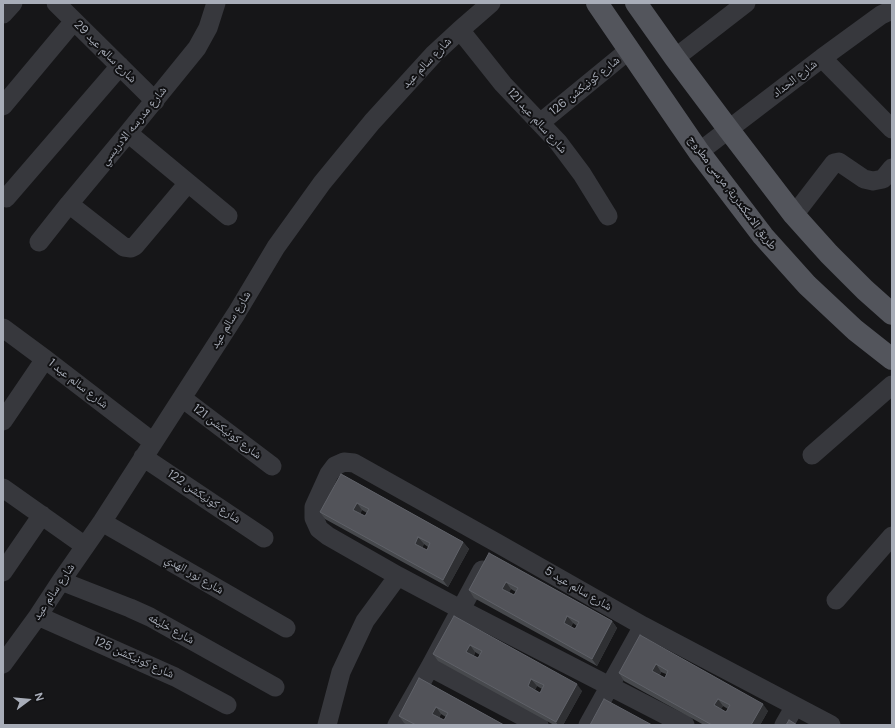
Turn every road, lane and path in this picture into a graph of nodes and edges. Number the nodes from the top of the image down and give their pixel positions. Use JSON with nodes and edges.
{"nodes":[{"id":1,"x":13,"y":3,"type":"edge"},
{"id":2,"x":56,"y":3,"type":"edge"},
{"id":3,"x":216,"y":3,"type":"edge"},
{"id":4,"x":491,"y":3,"type":"edge"},
{"id":5,"x":597,"y":3,"type":"edge"},
{"id":6,"x":636,"y":3,"type":"edge"},
{"id":7,"x":746,"y":3,"type":"edge"},
{"id":8,"x":892,"y":10,"type":"edge"},
{"id":9,"x":3,"y":14,"type":"edge"},
{"id":10,"x":74,"y":21,"type":"junction"},
{"id":11,"x":460,"y":30,"type":"junction"},
{"id":12,"x":629,"y":50,"type":"junction"},
{"id":13,"x":675,"y":58,"type":"junction"},
{"id":14,"x":822,"y":58,"type":"junction"},
{"id":15,"x":120,"y":66,"type":"junction"},
{"id":16,"x":155,"y":101,"type":"junction"},
{"id":17,"x":3,"y":106,"type":"edge"},
{"id":18,"x":540,"y":123,"type":"junction"},
{"id":19,"x":892,"y":129,"type":"edge"},
{"id":20,"x":729,"y":130,"type":"junction"},
{"id":21,"x":128,"y":133,"type":"junction"},
{"id":22,"x":700,"y":152,"type":"junction"},
{"id":23,"x":892,"y":168,"type":"edge"},
{"id":24,"x":188,"y":183,"type":"junction"},
{"id":25,"x":6,"y":198,"type":"dead end"},
{"id":26,"x":69,"y":204,"type":"junction"},
{"id":27,"x":794,"y":214,"type":"junction"},
{"id":28,"x":228,"y":216,"type":"dead end"},
{"id":29,"x":608,"y":216,"type":"dead end"},
{"id":30,"x":39,"y":242,"type":"dead end"},
{"id":31,"x":892,"y":314,"type":"edge"},
{"id":32,"x":3,"y":328,"type":"edge"},
{"id":33,"x":45,"y":359,"type":"junction"},
{"id":34,"x":892,"y":359,"type":"edge"},
{"id":35,"x":892,"y":385,"type":"edge"},
{"id":36,"x":182,"y":398,"type":"junction"},
{"id":37,"x":5,"y":413,"type":"edge"},
{"id":38,"x":148,"y":449,"type":"junction"},
{"id":39,"x":812,"y":455,"type":"dead end"},
{"id":40,"x":272,"y":466,"type":"dead end"},
{"id":41,"x":3,"y":488,"type":"edge"},
{"id":42,"x":42,"y":515,"type":"junction"},
{"id":43,"x":102,"y":522,"type":"junction"},
{"id":44,"x":892,"y":536,"type":"edge"},
{"id":45,"x":264,"y":538,"type":"dead end"},
{"id":46,"x":497,"y":542,"type":"junction"},
{"id":47,"x":85,"y":546,"type":"junction"},
{"id":48,"x":3,"y":572,"type":"edge"},
{"id":49,"x":398,"y":576,"type":"junction"},
{"id":50,"x":61,"y":581,"type":"junction"},
{"id":51,"x":836,"y":600,"type":"dead end"},
{"id":52,"x":460,"y":610,"type":"junction"},
{"id":53,"x":38,"y":616,"type":"junction"},
{"id":54,"x":643,"y":626,"type":"junction"},
{"id":55,"x":286,"y":628,"type":"dead end"},
{"id":56,"x":4,"y":661,"type":"edge"},
{"id":57,"x":430,"y":667,"type":"junction"},
{"id":58,"x":609,"y":686,"type":"junction"},
{"id":59,"x":275,"y":687,"type":"dead end"},
{"id":60,"x":227,"y":705,"type":"dead end"},
{"id":61,"x":795,"y":706,"type":"junction"},
{"id":62,"x":327,"y":725,"type":"edge"},
{"id":63,"x":397,"y":725,"type":"edge"},
{"id":64,"x":539,"y":725,"type":"edge"},
{"id":65,"x":588,"y":725,"type":"edge"},
{"id":66,"x":685,"y":725,"type":"edge"},
{"id":67,"x":784,"y":725,"type":"edge"},
{"id":68,"x":831,"y":725,"type":"edge"}],
"edges":[{"from":1,"to":9,"type":"street"},
{"from":2,"to":10,"type":"street","name":"شارع سالم عيد 29"},
{"from":3,"to":16,"type":"street","name":"شارع مدرسه الادريسي"},
{"from":4,"to":11,"type":"street","name":"شارع سالم عيد"},
{"from":5,"to":12,"type":"main road","name":"طريق الاسكندرية, مرسى مطروح"},
{"from":6,"to":13,"type":"main road"},
{"from":7,"to":13,"type":"street"},
{"from":8,"to":14,"type":"street","name":"شارع الحداد"},
{"from":10,"to":15,"type":"street","name":"شارع سالم عيد 29"},
{"from":10,"to":17,"type":"street"},
{"from":11,"to":18,"type":"street","name":"شارع سالم عيد 121"},
{"from":11,"to":36,"type":"street","name":"شارع سالم عيد"},
{"from":12,"to":18,"type":"street","name":"شارع كونيكشن 126"},
{"from":12,"to":22,"type":"main road","name":"طريق الاسكندرية, مرسى مطروح"},
{"from":13,"to":20,"type":"main road"},
{"from":14,"to":19,"type":"street"},
{"from":14,"to":20,"type":"street","name":"شارع الحداد"},
{"from":15,"to":16,"type":"street","name":"شارع سالم عيد 29"},
{"from":15,"to":25,"type":"street"},
{"from":16,"to":21,"type":"street","name":"شارع مدرسه الادريسي"},
{"from":18,"to":29,"type":"street","name":"شارع سالم عيد 121"},
{"from":20,"to":22,"type":"street","name":"شارع الحداد"},
{"from":20,"to":27,"type":"main road"},
{"from":21,"to":24,"type":"street"},
{"from":21,"to":26,"type":"street","name":"شارع مدرسه الادريسي"},
{"from":22,"to":34,"type":"main road","name":"طريق الاسكندرية, مرسى مطروح"},
{"from":23,"to":27,"type":"street"},
{"from":24,"to":26,"type":"street"},
{"from":24,"to":28,"type":"street"},
{"from":26,"to":30,"type":"street","name":"شارع مدرسه الادريسي"},
{"from":27,"to":31,"type":"main road"},
{"from":32,"to":33,"type":"street","name":"شارع سالم عيد 1"},
{"from":33,"to":37,"type":"street"},
{"from":33,"to":38,"type":"street","name":"شارع سالم عيد 1"},
{"from":35,"to":39,"type":"street"},
{"from":36,"to":38,"type":"street","name":"شارع سالم عيد"},
{"from":36,"to":40,"type":"street","name":"شارع كونيكشن 121"},
{"from":38,"to":43,"type":"street","name":"شارع سالم عيد"},
{"from":38,"to":45,"type":"street","name":"شارع كونيكشن 122"},
{"from":41,"to":42,"type":"street"},
{"from":42,"to":47,"type":"street"},
{"from":42,"to":48,"type":"street"},
{"from":43,"to":47,"type":"street","name":"شارع سالم عيد"},
{"from":43,"to":55,"type":"street","name":"شارع نور الهدي"},
{"from":44,"to":51,"type":"street"},
{"from":46,"to":49,"type":"street","name":"شارع سالم عيد 5"},
{"from":46,"to":52,"type":"street"},
{"from":46,"to":54,"type":"street","name":"شارع سالم عيد 5"},
{"from":47,"to":50,"type":"street","name":"شارع سالم عيد"},
{"from":49,"to":52,"type":"street"},
{"from":49,"to":62,"type":"street"},
{"from":50,"to":53,"type":"street","name":"شارع سالم عيد"},
{"from":50,"to":59,"type":"street","name":"شارع خليفه"},
{"from":52,"to":57,"type":"street"},
{"from":52,"to":58,"type":"street"},
{"from":53,"to":56,"type":"street","name":"شارع سالم عيد"},
{"from":53,"to":60,"type":"street","name":"شارع كونيكشن 125"},
{"from":54,"to":58,"type":"street"},
{"from":54,"to":61,"type":"street","name":"شارع سالم عيد 5"},
{"from":57,"to":63,"type":"street"},
{"from":57,"to":64,"type":"street"},
{"from":58,"to":65,"type":"street"},
{"from":58,"to":66,"type":"street"},
{"from":61,"to":67,"type":"street"},
{"from":61,"to":68,"type":"street","name":"شارع سالم عيد 5"}]}
